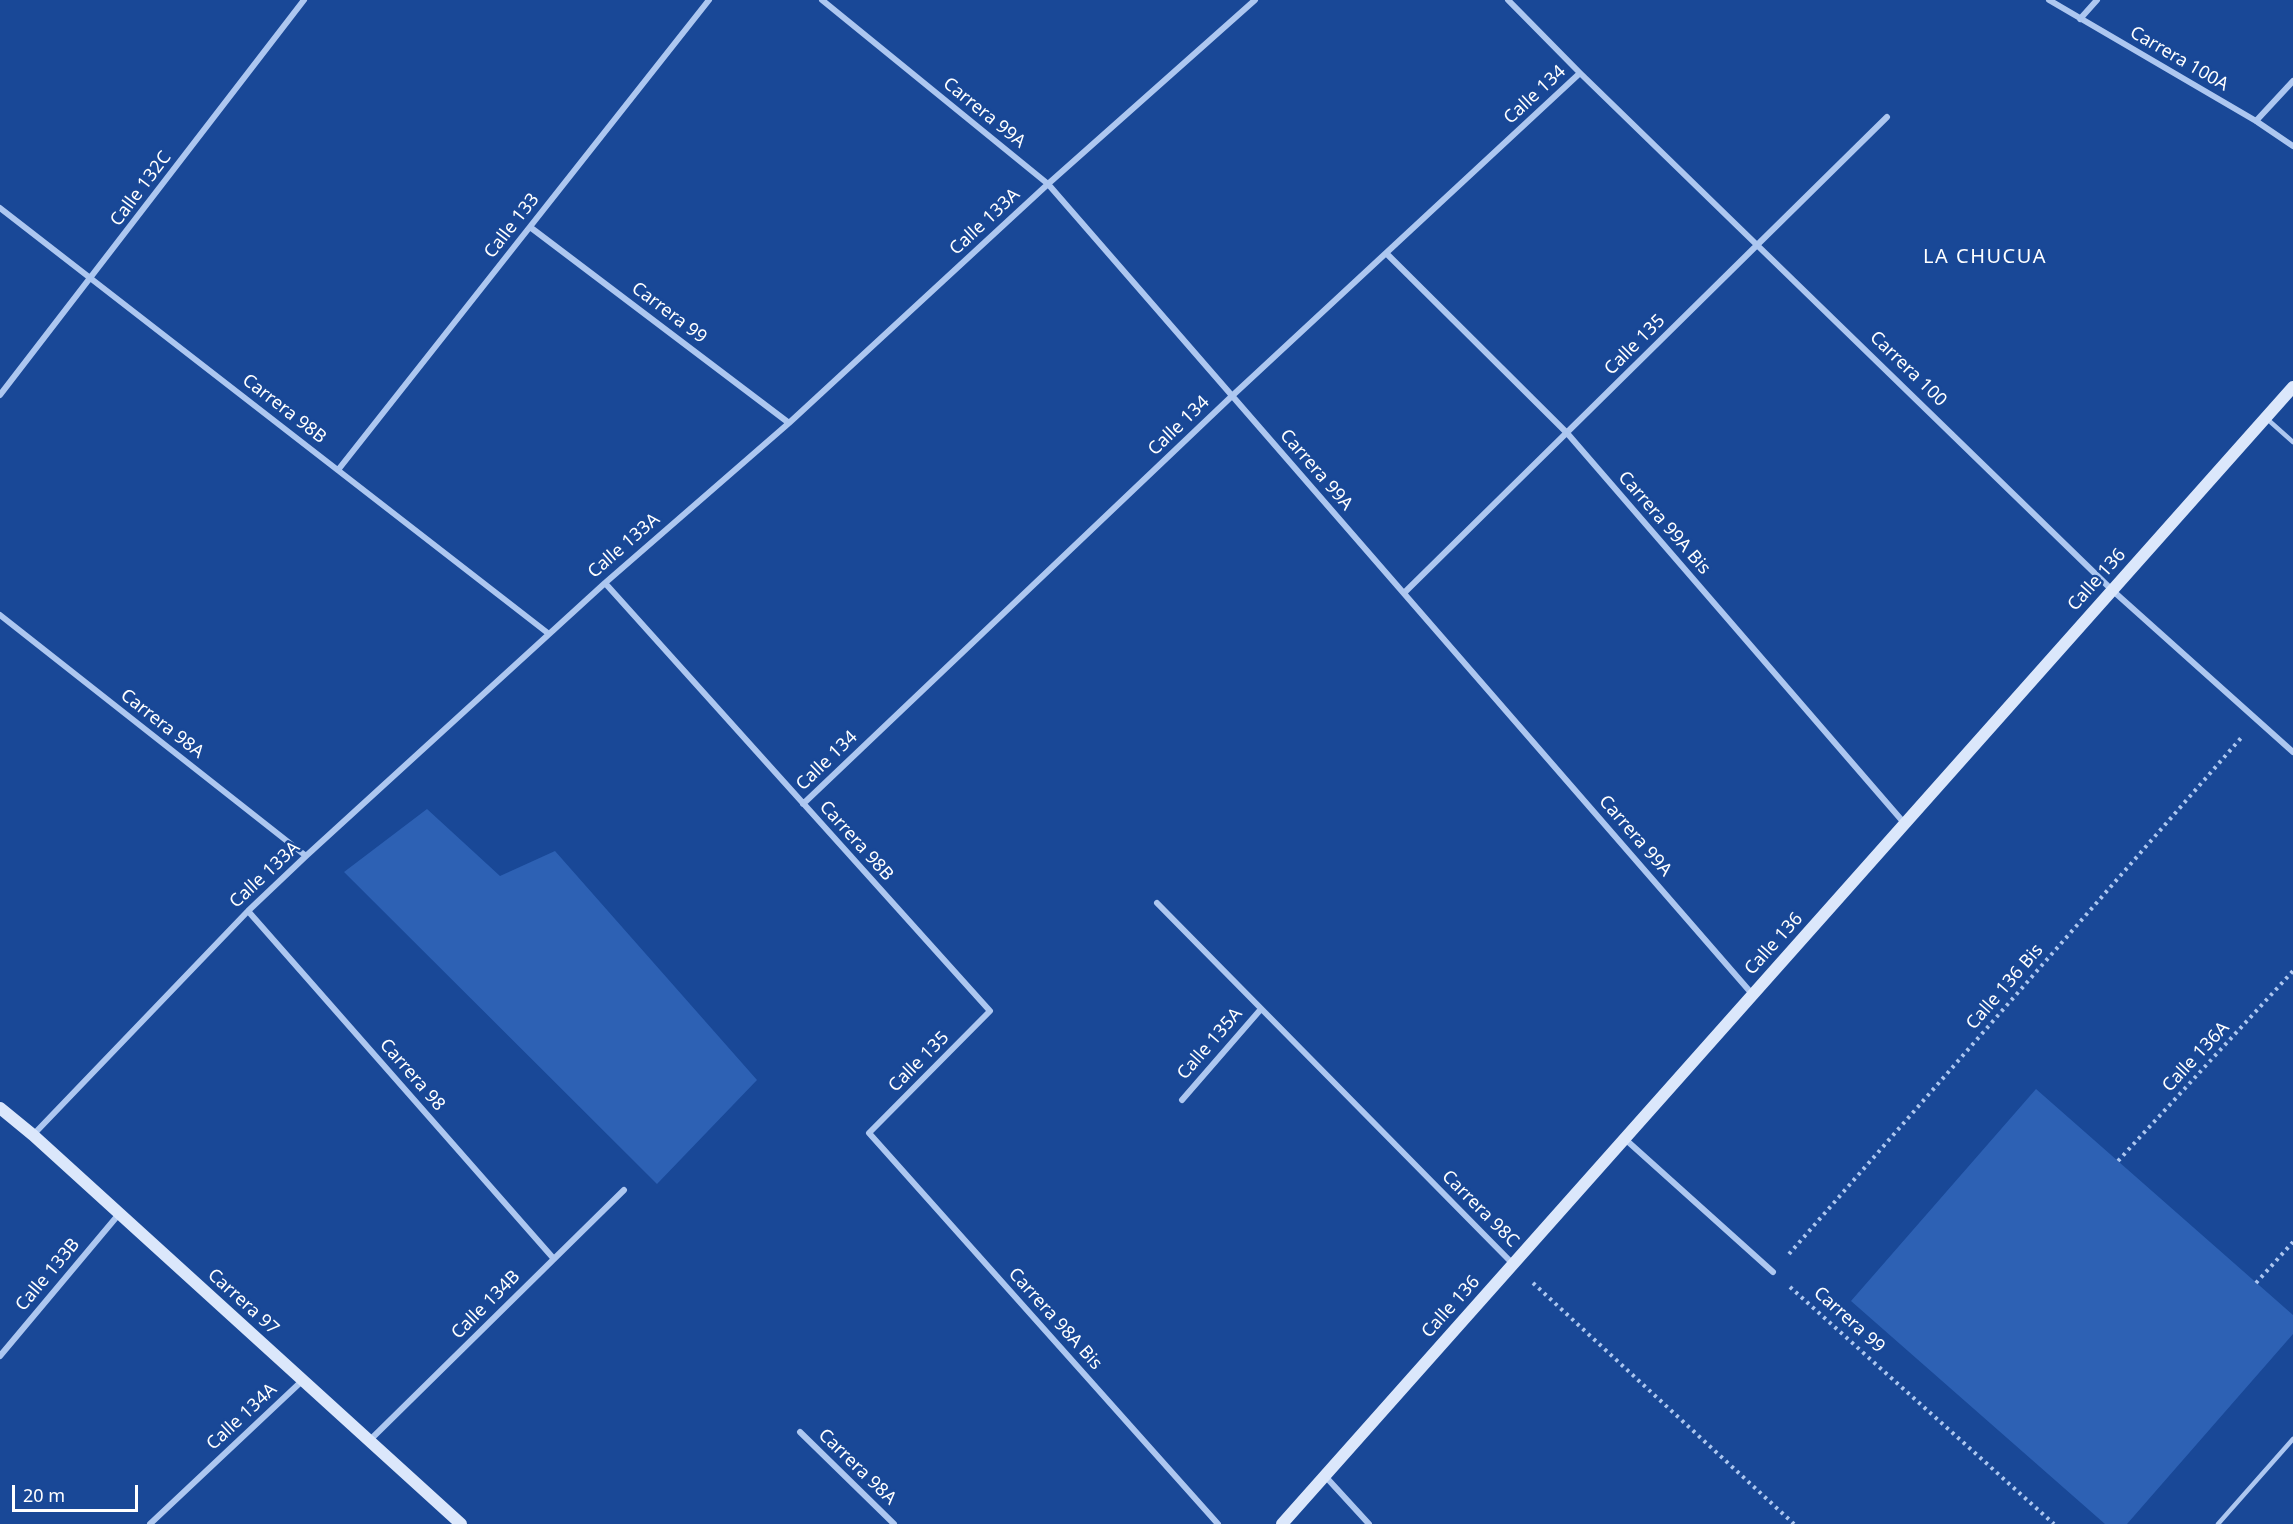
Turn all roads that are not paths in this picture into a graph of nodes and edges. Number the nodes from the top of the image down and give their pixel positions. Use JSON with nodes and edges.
{"nodes":[{"id":1,"x":304,"y":0,"type":"edge"},
{"id":2,"x":709,"y":0,"type":"edge"},
{"id":3,"x":822,"y":0,"type":"edge"},
{"id":4,"x":1255,"y":0,"type":"edge"},
{"id":5,"x":1508,"y":0,"type":"edge"},
{"id":6,"x":2049,"y":0,"type":"edge"},
{"id":7,"x":2097,"y":0,"type":"edge"},
{"id":8,"x":2080,"y":19,"type":"junction"},
{"id":9,"x":1580,"y":73,"type":"junction"},
{"id":10,"x":2293,"y":81,"type":"edge"},
{"id":11,"x":1887,"y":117,"type":"dead end"},
{"id":12,"x":2256,"y":121,"type":"junction"},
{"id":13,"x":2293,"y":146,"type":"edge"},
{"id":14,"x":1048,"y":184,"type":"junction"},
{"id":15,"x":0,"y":208,"type":"edge"},
{"id":16,"x":530,"y":227,"type":"junction"},
{"id":17,"x":1758,"y":244,"type":"junction"},
{"id":18,"x":1387,"y":254,"type":"junction"},
{"id":19,"x":91,"y":279,"type":"junction"},
{"id":20,"x":2293,"y":387,"type":"edge"},
{"id":21,"x":0,"y":395,"type":"edge"},
{"id":22,"x":1232,"y":396,"type":"junction"},
{"id":23,"x":2266,"y":418,"type":"junction"},
{"id":24,"x":789,"y":423,"type":"junction"},
{"id":25,"x":1567,"y":433,"type":"junction"},
{"id":26,"x":2293,"y":442,"type":"edge"},
{"id":27,"x":338,"y":470,"type":"junction"},
{"id":28,"x":605,"y":583,"type":"junction"},
{"id":29,"x":2112,"y":590,"type":"junction"},
{"id":30,"x":1404,"y":593,"type":"junction"},
{"id":31,"x":0,"y":615,"type":"edge"},
{"id":32,"x":549,"y":634,"type":"junction"},
{"id":33,"x":2293,"y":752,"type":"edge"},
{"id":34,"x":803,"y":804,"type":"junction"},
{"id":35,"x":1905,"y":824,"type":"junction"},
{"id":36,"x":306,"y":856,"type":"junction"},
{"id":37,"x":1156,"y":903,"type":"dead end"},
{"id":38,"x":248,"y":911,"type":"junction"},
{"id":39,"x":1753,"y":995,"type":"junction"},
{"id":40,"x":1261,"y":1008,"type":"junction"},
{"id":41,"x":990,"y":1011,"type":"joint"},
{"id":42,"x":1182,"y":1100,"type":"dead end"},
{"id":43,"x":0,"y":1108,"type":"edge"},
{"id":44,"x":869,"y":1133,"type":"joint"},
{"id":45,"x":33,"y":1135,"type":"junction"},
{"id":46,"x":1625,"y":1139,"type":"junction"},
{"id":47,"x":624,"y":1190,"type":"dead end"},
{"id":48,"x":119,"y":1214,"type":"junction"},
{"id":49,"x":554,"y":1258,"type":"junction"},
{"id":50,"x":1513,"y":1264,"type":"junction"},
{"id":51,"x":1773,"y":1272,"type":"road end"},
{"id":52,"x":0,"y":1356,"type":"edge"},
{"id":53,"x":303,"y":1380,"type":"junction"},
{"id":54,"x":800,"y":1432,"type":"dead end"},
{"id":55,"x":2293,"y":1439,"type":"edge"},
{"id":56,"x":369,"y":1441,"type":"junction"},
{"id":57,"x":1325,"y":1476,"type":"junction"},
{"id":58,"x":150,"y":1524,"type":"edge"},
{"id":59,"x":460,"y":1524,"type":"edge"},
{"id":60,"x":894,"y":1524,"type":"edge"},
{"id":61,"x":1218,"y":1524,"type":"edge"},
{"id":62,"x":1282,"y":1524,"type":"edge"},
{"id":63,"x":1369,"y":1524,"type":"edge"},
{"id":64,"x":2218,"y":1524,"type":"edge"}],
"edges":[{"from":1,"to":19,"type":"street","name":"Calle 132C"},
{"from":2,"to":16,"type":"street","name":"Calle 133"},
{"from":3,"to":14,"type":"street","name":"Carrera 99A"},
{"from":4,"to":14,"type":"street","name":"Calle 133A"},
{"from":5,"to":9,"type":"street","name":"Carrera 100"},
{"from":6,"to":8,"type":"street","name":"Carrera 100A"},
{"from":7,"to":8,"type":"street"},
{"from":8,"to":12,"type":"street","name":"Carrera 100A"},
{"from":9,"to":17,"type":"street","name":"Carrera 100"},
{"from":9,"to":18,"type":"street","name":"Calle 134"},
{"from":10,"to":12,"type":"street"},
{"from":11,"to":17,"type":"street","name":"Calle 135"},
{"from":12,"to":13,"type":"street","name":"Carrera 100A"},
{"from":14,"to":22,"type":"street","name":"Carrera 99A"},
{"from":14,"to":24,"type":"street","name":"Calle 133A"},
{"from":15,"to":19,"type":"street","name":"Carrera 98B"},
{"from":16,"to":24,"type":"street","name":"Carrera 99"},
{"from":16,"to":27,"type":"street","name":"Calle 133"},
{"from":17,"to":25,"type":"street","name":"Calle 135"},
{"from":17,"to":29,"type":"street","name":"Carrera 100"},
{"from":18,"to":22,"type":"street","name":"Calle 134"},
{"from":18,"to":25,"type":"street","name":"Carrera 99A Bis"},
{"from":19,"to":21,"type":"street","name":"Calle 132C"},
{"from":19,"to":27,"type":"street","name":"Carrera 98B"},
{"from":20,"to":23,"type":"street","name":"Calle 136"},
{"from":22,"to":30,"type":"street","name":"Carrera 99A"},
{"from":22,"to":34,"type":"street","name":"Calle 134"},
{"from":23,"to":26,"type":"lane"},
{"from":23,"to":29,"type":"street","name":"Calle 136"},
{"from":24,"to":28,"type":"street","name":"Calle 133A"},
{"from":25,"to":30,"type":"street","name":"Calle 135"},
{"from":25,"to":35,"type":"street","name":"Carrera 99A Bis"},
{"from":27,"to":32,"type":"street","name":"Carrera 98B"},
{"from":28,"to":32,"type":"street","name":"Calle 133A"},
{"from":28,"to":34,"type":"street","name":"Carrera 98B"},
{"from":29,"to":33,"type":"street","name":"Carrera 100"},
{"from":29,"to":35,"type":"street","name":"Calle 136"},
{"from":30,"to":39,"type":"street","name":"Carrera 99A"},
{"from":31,"to":36,"type":"street","name":"Carrera 98A"},
{"from":32,"to":36,"type":"street","name":"Calle 133A"},
{"from":34,"to":41,"type":"street","name":"Carrera 98B"},
{"from":35,"to":39,"type":"street","name":"Calle 136"},
{"from":36,"to":38,"type":"street","name":"Calle 133A"},
{"from":37,"to":40,"type":"street","name":"Carrera 98C"},
{"from":38,"to":45,"type":"street","name":"Calle 133A"},
{"from":38,"to":49,"type":"street","name":"Carrera 98"},
{"from":39,"to":46,"type":"street","name":"Calle 136"},
{"from":40,"to":42,"type":"street","name":"Calle 135A"},
{"from":40,"to":50,"type":"street","name":"Carrera 98C"},
{"from":41,"to":44,"type":"street","name":"Calle 135"},
{"from":43,"to":45,"type":"street","name":"Carrera 97"},
{"from":44,"to":61,"type":"street","name":"Carrera 98A Bis"},
{"from":45,"to":48,"type":"street","name":"Carrera 97"},
{"from":46,"to":50,"type":"street","name":"Calle 136"},
{"from":46,"to":51,"type":"street"},
{"from":47,"to":49,"type":"street","name":"Calle 134B"},
{"from":48,"to":52,"type":"street","name":"Calle 133B"},
{"from":48,"to":53,"type":"street","name":"Carrera 97"},
{"from":49,"to":56,"type":"street","name":"Calle 134B"},
{"from":50,"to":57,"type":"street","name":"Calle 136"},
{"from":53,"to":56,"type":"street","name":"Carrera 97"},
{"from":53,"to":58,"type":"street","name":"Calle 134A"},
{"from":54,"to":60,"type":"street","name":"Carrera 98A"},
{"from":55,"to":64,"type":"lane"},
{"from":56,"to":59,"type":"street","name":"Carrera 97"},
{"from":57,"to":62,"type":"street","name":"Calle 136"},
{"from":57,"to":63,"type":"street"}]}
